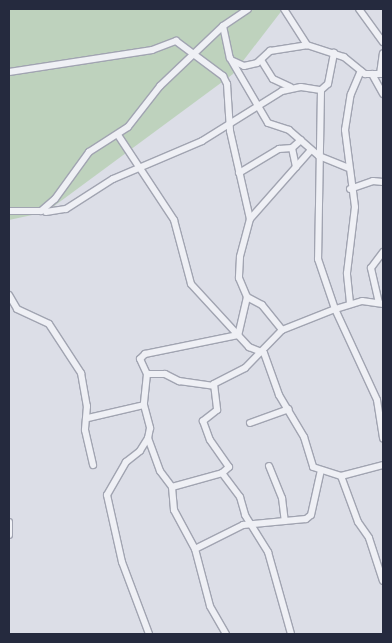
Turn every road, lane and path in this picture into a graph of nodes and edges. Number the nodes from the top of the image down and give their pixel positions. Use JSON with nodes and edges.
{"nodes":[{"id":1,"x":248,"y":9,"type":"edge"},
{"id":2,"x":284,"y":9,"type":"edge"},
{"id":3,"x":359,"y":9,"type":"edge"},
{"id":4,"x":223,"y":26,"type":"junction"},
{"id":5,"x":383,"y":42,"type":"edge"},
{"id":6,"x":307,"y":45,"type":"junction"},
{"id":7,"x":334,"y":53,"type":"junction"},
{"id":8,"x":383,"y":53,"type":"edge"},
{"id":9,"x":194,"y":56,"type":"junction"},
{"id":10,"x":230,"y":58,"type":"junction"},
{"id":11,"x":261,"y":60,"type":"junction"},
{"id":12,"x":361,"y":71,"type":"junction"},
{"id":13,"x":9,"y":72,"type":"edge"},
{"id":14,"x":378,"y":74,"type":"edge"},
{"id":15,"x":290,"y":87,"type":"junction"},
{"id":16,"x":321,"y":90,"type":"junction"},
{"id":17,"x":383,"y":94,"type":"edge"},
{"id":18,"x":258,"y":106,"type":"junction"},
{"id":19,"x":230,"y":121,"type":"junction"},
{"id":20,"x":118,"y":135,"type":"junction"},
{"id":21,"x":300,"y":140,"type":"junction"},
{"id":22,"x":292,"y":148,"type":"junction"},
{"id":23,"x":311,"y":150,"type":"junction"},
{"id":24,"x":319,"y":156,"type":"junction"},
{"id":25,"x":296,"y":167,"type":"junction"},
{"id":26,"x":137,"y":168,"type":"junction"},
{"id":27,"x":348,"y":168,"type":"junction"},
{"id":28,"x":239,"y":173,"type":"junction"},
{"id":29,"x":383,"y":182,"type":"edge"},
{"id":30,"x":350,"y":189,"type":"junction"},
{"id":31,"x":9,"y":211,"type":"edge"},
{"id":32,"x":46,"y":212,"type":"dead end"},
{"id":33,"x":250,"y":219,"type":"junction"},
{"id":34,"x":383,"y":252,"type":"edge"},
{"id":35,"x":9,"y":295,"type":"edge"},
{"id":36,"x":247,"y":297,"type":"junction"},
{"id":37,"x":350,"y":303,"type":"junction"},
{"id":38,"x":381,"y":304,"type":"edge"},
{"id":39,"x":335,"y":309,"type":"junction"},
{"id":40,"x":282,"y":330,"type":"junction"},
{"id":41,"x":238,"y":335,"type":"junction"},
{"id":42,"x":264,"y":353,"type":"junction"},
{"id":43,"x":147,"y":374,"type":"junction"},
{"id":44,"x":214,"y":386,"type":"junction"},
{"id":45,"x":144,"y":405,"type":"junction"},
{"id":46,"x":289,"y":409,"type":"junction"},
{"id":47,"x":88,"y":418,"type":"junction"},
{"id":48,"x":250,"y":423,"type":"dead end"},
{"id":49,"x":148,"y":438,"type":"junction"},
{"id":50,"x":383,"y":439,"type":"edge"},
{"id":51,"x":93,"y":465,"type":"dead end"},
{"id":52,"x":269,"y":466,"type":"dead end"},
{"id":53,"x":383,"y":466,"type":"edge"},
{"id":54,"x":321,"y":470,"type":"junction"},
{"id":55,"x":222,"y":473,"type":"junction"},
{"id":56,"x":341,"y":476,"type":"junction"},
{"id":57,"x":172,"y":487,"type":"junction"},
{"id":58,"x":285,"y":521,"type":"junction"},
{"id":59,"x":9,"y":522,"type":"edge"},
{"id":60,"x":254,"y":525,"type":"junction"},
{"id":61,"x":9,"y":535,"type":"edge"},
{"id":62,"x":196,"y":549,"type":"junction"},
{"id":63,"x":383,"y":581,"type":"edge"},
{"id":64,"x":149,"y":634,"type":"edge"},
{"id":65,"x":226,"y":634,"type":"edge"},
{"id":66,"x":291,"y":634,"type":"edge"}],
"edges":[{"from":1,"to":4,"type":"street"},
{"from":2,"to":6,"type":"street"},
{"from":3,"to":5,"type":"street"},
{"from":4,"to":9,"type":"street"},
{"from":4,"to":10,"type":"street"},
{"from":6,"to":7,"type":"street"},
{"from":6,"to":11,"type":"street"},
{"from":7,"to":12,"type":"street"},
{"from":7,"to":16,"type":"street"},
{"from":8,"to":14,"type":"street"},
{"from":9,"to":13,"type":"street"},
{"from":9,"to":19,"type":"street"},
{"from":9,"to":20,"type":"street"},
{"from":10,"to":11,"type":"street"},
{"from":10,"to":18,"type":"street"},
{"from":11,"to":15,"type":"street"},
{"from":12,"to":14,"type":"street"},
{"from":12,"to":27,"type":"street"},
{"from":14,"to":17,"type":"street"},
{"from":15,"to":16,"type":"street"},
{"from":15,"to":18,"type":"street"},
{"from":16,"to":24,"type":"street"},
{"from":18,"to":19,"type":"street"},
{"from":18,"to":21,"type":"street"},
{"from":19,"to":26,"type":"street"},
{"from":19,"to":28,"type":"street"},
{"from":20,"to":26,"type":"street"},
{"from":20,"to":31,"type":"street"},
{"from":21,"to":22,"type":"street"},
{"from":21,"to":23,"type":"street"},
{"from":22,"to":25,"type":"street"},
{"from":22,"to":28,"type":"street"},
{"from":23,"to":24,"type":"street"},
{"from":23,"to":25,"type":"street"},
{"from":24,"to":27,"type":"street"},
{"from":24,"to":39,"type":"street"},
{"from":25,"to":33,"type":"street"},
{"from":26,"to":32,"type":"street"},
{"from":26,"to":41,"type":"street"},
{"from":27,"to":30,"type":"street"},
{"from":28,"to":33,"type":"street"},
{"from":29,"to":30,"type":"street"},
{"from":30,"to":37,"type":"street"},
{"from":33,"to":36,"type":"street"},
{"from":34,"to":38,"type":"street"},
{"from":35,"to":47,"type":"street"},
{"from":36,"to":40,"type":"street"},
{"from":36,"to":41,"type":"street"},
{"from":37,"to":38,"type":"street"},
{"from":37,"to":39,"type":"street"},
{"from":39,"to":40,"type":"street"},
{"from":39,"to":50,"type":"street"},
{"from":40,"to":42,"type":"street"},
{"from":41,"to":42,"type":"street"},
{"from":41,"to":43,"type":"street"},
{"from":42,"to":44,"type":"street"},
{"from":42,"to":46,"type":"street"},
{"from":43,"to":44,"type":"street"},
{"from":43,"to":45,"type":"street"},
{"from":44,"to":55,"type":"street"},
{"from":45,"to":47,"type":"street"},
{"from":45,"to":49,"type":"street"},
{"from":46,"to":48,"type":"street"},
{"from":46,"to":54,"type":"street"},
{"from":47,"to":51,"type":"street"},
{"from":49,"to":57,"type":"street"},
{"from":49,"to":64,"type":"street"},
{"from":52,"to":58,"type":"street"},
{"from":53,"to":56,"type":"street"},
{"from":54,"to":56,"type":"street"},
{"from":54,"to":58,"type":"street"},
{"from":55,"to":57,"type":"street"},
{"from":55,"to":60,"type":"street"},
{"from":56,"to":63,"type":"street"},
{"from":57,"to":62,"type":"street"},
{"from":58,"to":60,"type":"street"},
{"from":59,"to":61,"type":"street"},
{"from":60,"to":62,"type":"street"},
{"from":60,"to":66,"type":"street"},
{"from":62,"to":65,"type":"street"}]}
